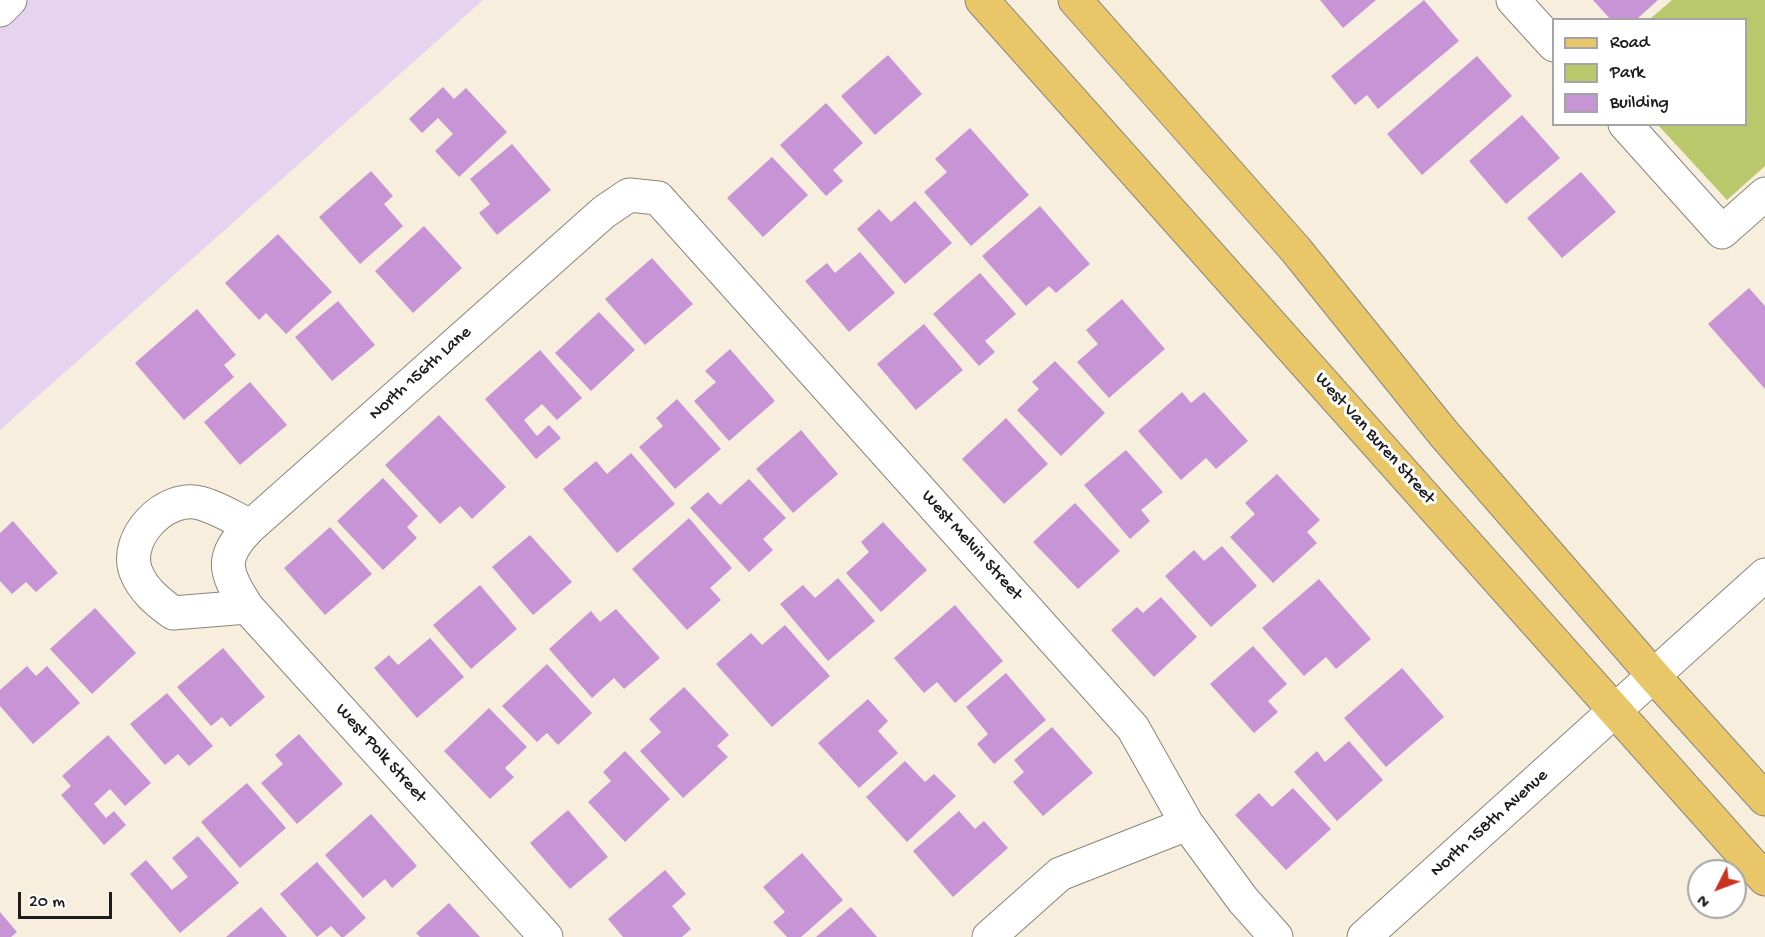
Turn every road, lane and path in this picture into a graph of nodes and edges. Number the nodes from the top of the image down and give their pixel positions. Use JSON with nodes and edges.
{"nodes":[{"id":1,"x":10,"y":0,"type":"edge"},
{"id":2,"x":982,"y":0,"type":"edge"},
{"id":3,"x":1075,"y":0,"type":"edge"},
{"id":4,"x":1513,"y":0,"type":"edge"},
{"id":5,"x":0,"y":10,"type":"edge"},
{"id":6,"x":1552,"y":43,"type":"edge"},
{"id":7,"x":1627,"y":126,"type":"edge"},
{"id":8,"x":1765,"y":194,"type":"edge"},
{"id":9,"x":628,"y":195,"type":"joint"},
{"id":10,"x":251,"y":526,"type":"junction"},
{"id":11,"x":227,"y":564,"type":"joint"},
{"id":12,"x":1765,"y":575,"type":"edge"},
{"id":13,"x":247,"y":608,"type":"junction"},
{"id":14,"x":1653,"y":675,"type":"junction"},
{"id":15,"x":1615,"y":711,"type":"junction"},
{"id":16,"x":1765,"y":799,"type":"edge"},
{"id":17,"x":1186,"y":824,"type":"junction"},
{"id":18,"x":1765,"y":879,"type":"edge"},
{"id":19,"x":546,"y":937,"type":"edge"},
{"id":20,"x":989,"y":937,"type":"edge"},
{"id":21,"x":1276,"y":937,"type":"edge"},
{"id":22,"x":1364,"y":937,"type":"edge"}],
"edges":[{"from":1,"to":5,"type":"street"},
{"from":2,"to":15,"type":"main road","name":"West Van Buren Street"},
{"from":3,"to":14,"type":"main road"},
{"from":4,"to":6,"type":"street"},
{"from":7,"to":8,"type":"street"},
{"from":9,"to":10,"type":"street","name":"North 156th Lane"},
{"from":9,"to":17,"type":"street","name":"West Melvin Street"},
{"from":10,"to":11,"type":"street","name":"North 156th Lane"},
{"from":10,"to":13,"type":"street"},
{"from":11,"to":13,"type":"street","name":"West Polk Street"},
{"from":12,"to":14,"type":"street"},
{"from":13,"to":19,"type":"street","name":"West Polk Street"},
{"from":14,"to":15,"type":"street","name":"North 158th Avenue"},
{"from":14,"to":16,"type":"main road"},
{"from":15,"to":18,"type":"main road","name":"West Van Buren Street"},
{"from":15,"to":22,"type":"street","name":"North 158th Avenue"},
{"from":17,"to":20,"type":"street"},
{"from":17,"to":21,"type":"street","name":"West Melvin Street"}]}
